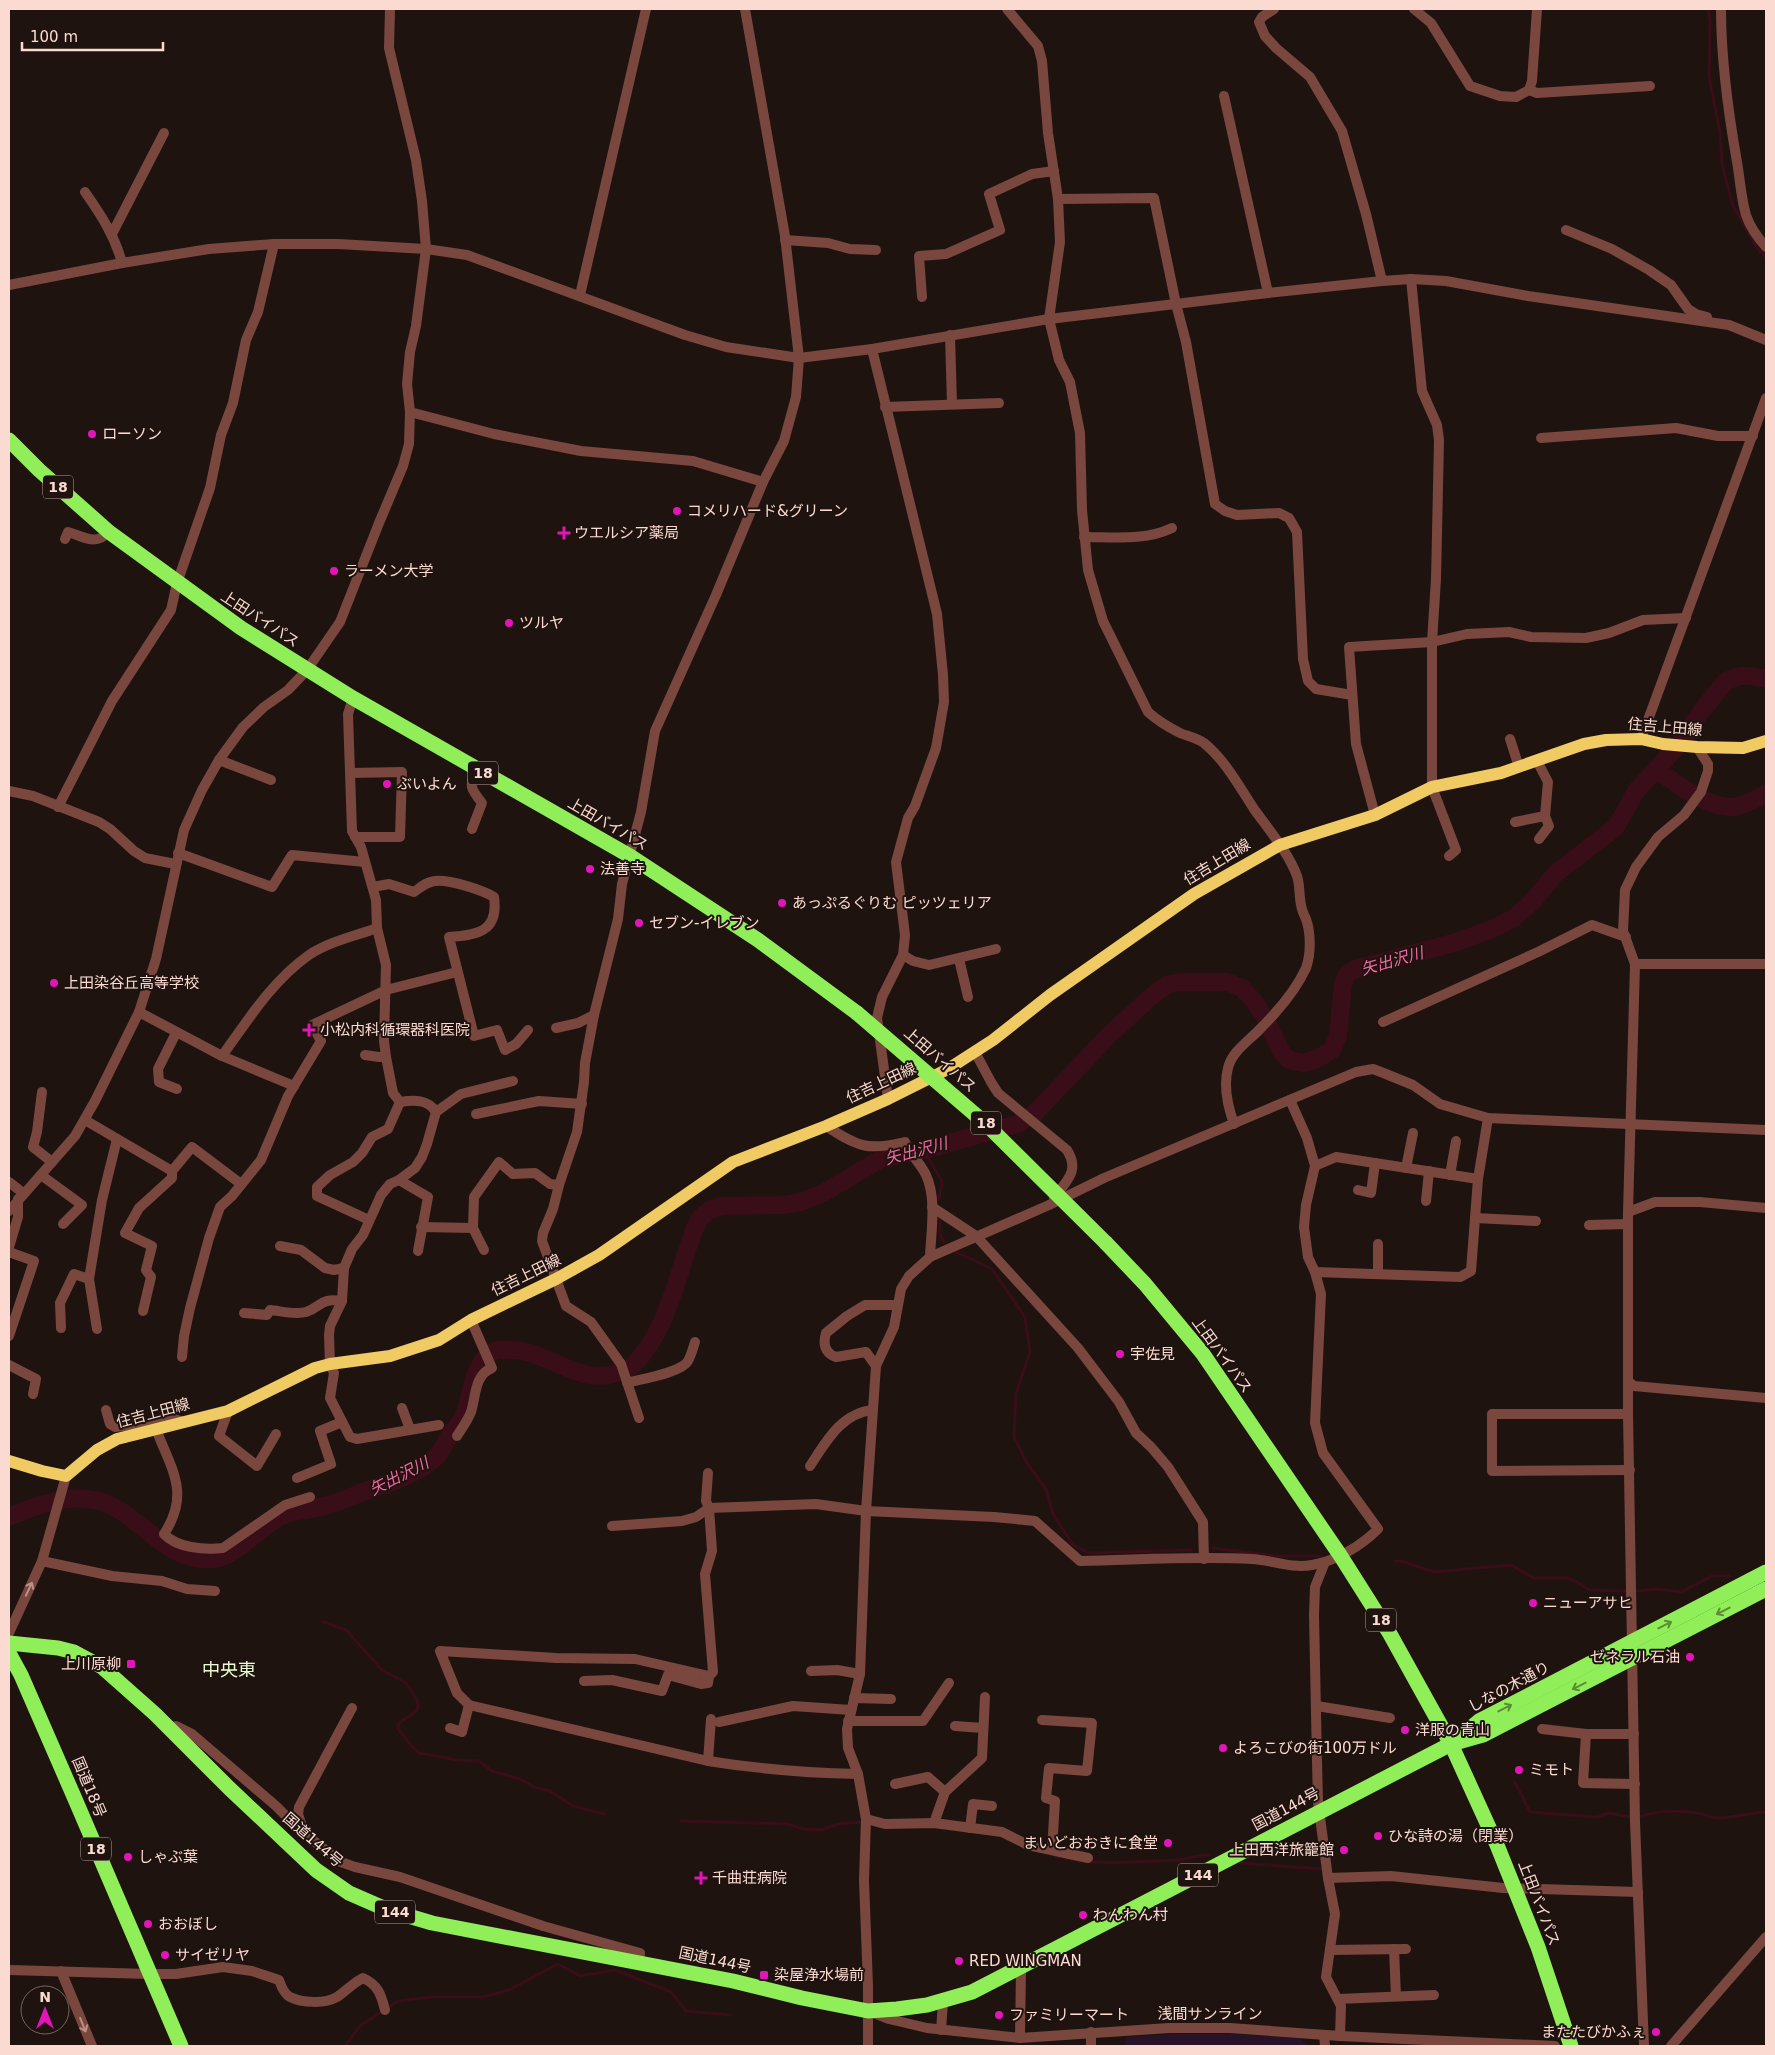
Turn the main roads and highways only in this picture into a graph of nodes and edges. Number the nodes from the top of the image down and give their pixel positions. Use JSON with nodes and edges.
{"nodes":[{"id":1,"x":9,"y":440,"type":"edge"},
{"id":2,"x":1766,"y":741,"type":"edge"},
{"id":3,"x":9,"y":1462,"type":"edge"},
{"id":4,"x":1766,"y":1572,"type":"edge"},
{"id":5,"x":1766,"y":1589,"type":"edge"},
{"id":6,"x":9,"y":1643,"type":"edge"},
{"id":7,"x":9,"y":1653,"type":"edge"},
{"id":8,"x":1451,"y":1744,"type":"junction"},
{"id":9,"x":180,"y":2046,"type":"edge"},
{"id":10,"x":1570,"y":2046,"type":"edge"}],
"edges":[{"from":1,"to":8,"type":"highway","name":"上田バイパス","number":"18","bridge":true},
{"from":2,"to":3,"type":"main road","name":"住吉上田線"},
{"from":8,"to":4,"type":"highway","name":"しなの木通り","number":"144","one_way":true},
{"from":5,"to":8,"type":"highway","name":"しなの木通り","number":"144","one_way":true},
{"from":6,"to":8,"type":"highway","name":"国道144号","number":"144"},
{"from":7,"to":9,"type":"highway","name":"国道18号","number":"18"},
{"from":8,"to":10,"type":"highway","name":"上田バイパス","number":"18"}]}
